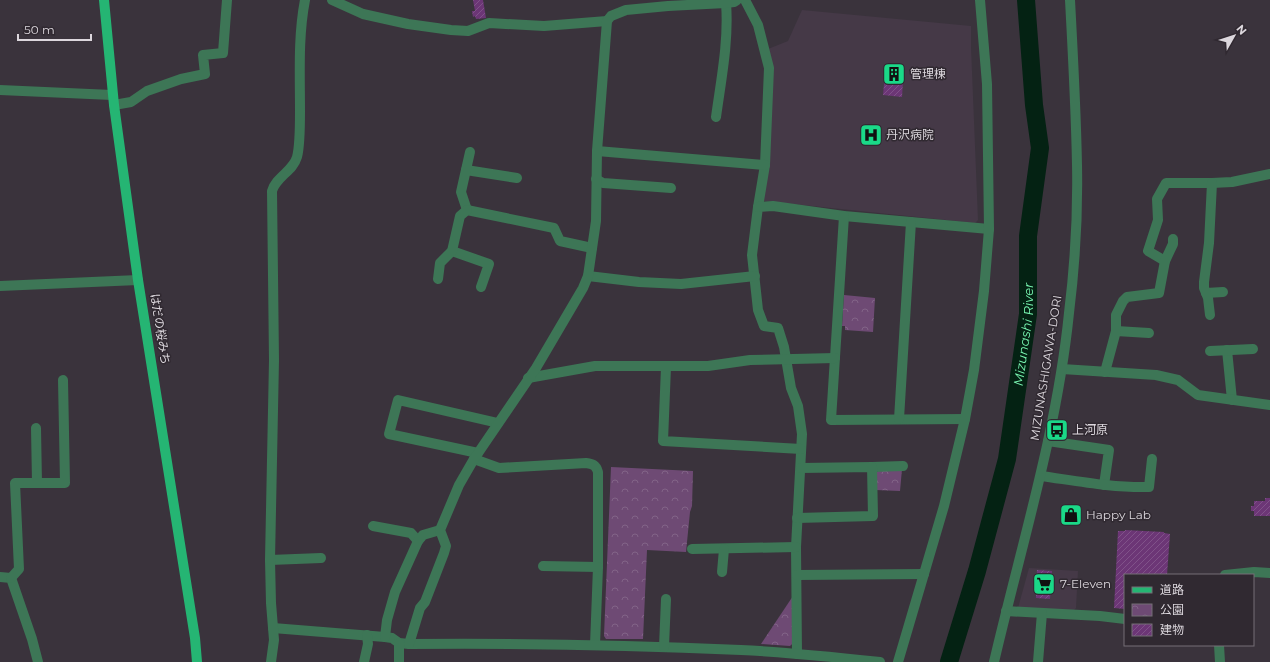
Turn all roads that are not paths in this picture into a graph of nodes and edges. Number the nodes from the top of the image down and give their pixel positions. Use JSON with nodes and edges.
{"nodes":[{"id":1,"x":104,"y":0,"type":"edge"},
{"id":2,"x":227,"y":0,"type":"edge"},
{"id":3,"x":305,"y":0,"type":"edge"},
{"id":4,"x":332,"y":0,"type":"edge"},
{"id":5,"x":737,"y":0,"type":"edge"},
{"id":6,"x":744,"y":0,"type":"edge"},
{"id":7,"x":980,"y":0,"type":"edge"},
{"id":8,"x":1070,"y":0,"type":"edge"},
{"id":9,"x":726,"y":3,"type":"junction"},
{"id":10,"x":608,"y":21,"type":"junction"},
{"id":11,"x":0,"y":90,"type":"edge"},
{"id":12,"x":113,"y":100,"type":"junction"},
{"id":13,"x":716,"y":117,"type":"dead end"},
{"id":14,"x":598,"y":151,"type":"junction"},
{"id":15,"x":470,"y":152,"type":"dead end"},
{"id":16,"x":765,"y":165,"type":"junction"},
{"id":17,"x":466,"y":170,"type":"junction"},
{"id":18,"x":1270,"y":174,"type":"edge"},
{"id":19,"x":517,"y":178,"type":"dead end"},
{"id":20,"x":596,"y":179,"type":"junction"},
{"id":21,"x":1212,"y":183,"type":"junction"},
{"id":22,"x":671,"y":188,"type":"dead end"},
{"id":23,"x":758,"y":207,"type":"junction"},
{"id":24,"x":467,"y":210,"type":"junction"},
{"id":25,"x":844,"y":216,"type":"junction"},
{"id":26,"x":911,"y":222,"type":"junction"},
{"id":27,"x":989,"y":229,"type":"junction"},
{"id":28,"x":1173,"y":239,"type":"dead end"},
{"id":29,"x":592,"y":248,"type":"junction"},
{"id":30,"x":452,"y":251,"type":"junction"},
{"id":31,"x":1164,"y":261,"type":"junction"},
{"id":32,"x":588,"y":276,"type":"junction"},
{"id":33,"x":755,"y":276,"type":"junction"},
{"id":34,"x":438,"y":279,"type":"dead end"},
{"id":35,"x":138,"y":280,"type":"junction"},
{"id":36,"x":0,"y":286,"type":"edge"},
{"id":37,"x":481,"y":287,"type":"dead end"},
{"id":38,"x":1201,"y":290,"type":"junction"},
{"id":39,"x":1223,"y":292,"type":"dead end"},
{"id":40,"x":1210,"y":315,"type":"dead end"},
{"id":41,"x":1116,"y":331,"type":"junction"},
{"id":42,"x":1149,"y":333,"type":"dead end"},
{"id":43,"x":1227,"y":350,"type":"junction"},
{"id":44,"x":1253,"y":350,"type":"dead end"},
{"id":45,"x":1210,"y":351,"type":"dead end"},
{"id":46,"x":835,"y":358,"type":"junction"},
{"id":47,"x":786,"y":359,"type":"junction"},
{"id":48,"x":666,"y":367,"type":"junction"},
{"id":49,"x":1062,"y":369,"type":"junction"},
{"id":50,"x":1105,"y":372,"type":"junction"},
{"id":51,"x":528,"y":378,"type":"junction"},
{"id":52,"x":63,"y":380,"type":"dead end"},
{"id":53,"x":1232,"y":400,"type":"junction"},
{"id":54,"x":1270,"y":405,"type":"edge"},
{"id":55,"x":965,"y":418,"type":"junction"},
{"id":56,"x":899,"y":419,"type":"junction"},
{"id":57,"x":498,"y":423,"type":"junction"},
{"id":58,"x":36,"y":428,"type":"dead end"},
{"id":59,"x":1048,"y":441,"type":"junction"},
{"id":60,"x":801,"y":450,"type":"junction"},
{"id":61,"x":476,"y":456,"type":"junction"},
{"id":62,"x":1152,"y":459,"type":"dead end"},
{"id":63,"x":903,"y":466,"type":"dead end"},
{"id":64,"x":872,"y":467,"type":"junction"},
{"id":65,"x":801,"y":468,"type":"junction"},
{"id":66,"x":1041,"y":476,"type":"junction"},
{"id":67,"x":37,"y":483,"type":"junction"},
{"id":68,"x":1104,"y":485,"type":"junction"},
{"id":69,"x":797,"y":518,"type":"junction"},
{"id":70,"x":373,"y":526,"type":"dead end"},
{"id":71,"x":440,"y":530,"type":"junction"},
{"id":72,"x":418,"y":541,"type":"junction"},
{"id":73,"x":796,"y":547,"type":"junction"},
{"id":74,"x":692,"y":549,"type":"dead end"},
{"id":75,"x":724,"y":549,"type":"junction"},
{"id":76,"x":321,"y":558,"type":"dead end"},
{"id":77,"x":270,"y":560,"type":"junction"},
{"id":78,"x":543,"y":566,"type":"dead end"},
{"id":79,"x":598,"y":567,"type":"junction"},
{"id":80,"x":722,"y":572,"type":"dead end"},
{"id":81,"x":1270,"y":573,"type":"edge"},
{"id":82,"x":924,"y":574,"type":"junction"},
{"id":83,"x":1235,"y":574,"type":"edge"},
{"id":84,"x":797,"y":576,"type":"junction"},
{"id":85,"x":0,"y":577,"type":"edge"},
{"id":86,"x":11,"y":578,"type":"junction"},
{"id":87,"x":666,"y":599,"type":"dead end"},
{"id":88,"x":1006,"y":611,"type":"junction"},
{"id":89,"x":1042,"y":613,"type":"junction"},
{"id":90,"x":1124,"y":619,"type":"edge"},
{"id":91,"x":273,"y":628,"type":"junction"},
{"id":92,"x":367,"y":635,"type":"junction"},
{"id":93,"x":384,"y":636,"type":"junction"},
{"id":94,"x":398,"y":643,"type":"junction"},
{"id":95,"x":409,"y":644,"type":"junction"},
{"id":96,"x":595,"y":645,"type":"junction"},
{"id":97,"x":1219,"y":646,"type":"edge"},
{"id":98,"x":664,"y":647,"type":"junction"},
{"id":99,"x":797,"y":654,"type":"junction"},
{"id":100,"x":38,"y":662,"type":"edge"},
{"id":101,"x":197,"y":662,"type":"edge"},
{"id":102,"x":271,"y":662,"type":"edge"},
{"id":103,"x":364,"y":662,"type":"edge"},
{"id":104,"x":398,"y":662,"type":"edge"},
{"id":105,"x":880,"y":662,"type":"edge"},
{"id":106,"x":898,"y":662,"type":"edge"},
{"id":107,"x":994,"y":662,"type":"edge"},
{"id":108,"x":1038,"y":662,"type":"edge"},
{"id":109,"x":1220,"y":662,"type":"edge"}],
"edges":[{"from":1,"to":12,"type":"main road","name":"はだの桜みち"},
{"from":2,"to":12,"type":"street"},
{"from":3,"to":77,"type":"street"},
{"from":4,"to":10,"type":"street"},
{"from":5,"to":9,"type":"street"},
{"from":6,"to":16,"type":"street"},
{"from":7,"to":27,"type":"street"},
{"from":8,"to":49,"type":"street","name":"MIZUNASHIGAWA-DORI"},
{"from":9,"to":10,"type":"street"},
{"from":9,"to":13,"type":"street"},
{"from":10,"to":14,"type":"street"},
{"from":11,"to":12,"type":"street"},
{"from":12,"to":35,"type":"main road","name":"はだの桜みち"},
{"from":14,"to":16,"type":"street"},
{"from":14,"to":20,"type":"street"},
{"from":15,"to":17,"type":"street"},
{"from":16,"to":23,"type":"street"},
{"from":17,"to":19,"type":"street"},
{"from":17,"to":24,"type":"street"},
{"from":18,"to":21,"type":"street"},
{"from":20,"to":22,"type":"street"},
{"from":20,"to":29,"type":"street"},
{"from":21,"to":31,"type":"street"},
{"from":21,"to":38,"type":"street"},
{"from":23,"to":25,"type":"street"},
{"from":23,"to":33,"type":"street"},
{"from":24,"to":29,"type":"street"},
{"from":24,"to":30,"type":"street"},
{"from":25,"to":26,"type":"street"},
{"from":25,"to":46,"type":"street"},
{"from":26,"to":27,"type":"street"},
{"from":26,"to":56,"type":"street"},
{"from":27,"to":55,"type":"street"},
{"from":28,"to":31,"type":"street"},
{"from":29,"to":32,"type":"street"},
{"from":30,"to":34,"type":"street"},
{"from":30,"to":37,"type":"street"},
{"from":31,"to":41,"type":"street"},
{"from":32,"to":33,"type":"street"},
{"from":32,"to":51,"type":"street"},
{"from":33,"to":47,"type":"street"},
{"from":35,"to":36,"type":"street"},
{"from":35,"to":101,"type":"main road","name":"はだの桜みち"},
{"from":38,"to":39,"type":"street"},
{"from":38,"to":40,"type":"street"},
{"from":41,"to":42,"type":"street"},
{"from":41,"to":50,"type":"street"},
{"from":43,"to":44,"type":"street"},
{"from":43,"to":45,"type":"street"},
{"from":43,"to":53,"type":"street"},
{"from":46,"to":47,"type":"street"},
{"from":46,"to":56,"type":"street"},
{"from":47,"to":48,"type":"street"},
{"from":47,"to":60,"type":"street"},
{"from":48,"to":51,"type":"street"},
{"from":48,"to":60,"type":"street"},
{"from":49,"to":50,"type":"street"},
{"from":49,"to":59,"type":"street","name":"MIZUNASHIGAWA-DORI"},
{"from":50,"to":53,"type":"street"},
{"from":51,"to":57,"type":"street"},
{"from":52,"to":67,"type":"street"},
{"from":53,"to":54,"type":"street"},
{"from":55,"to":56,"type":"street"},
{"from":55,"to":82,"type":"street"},
{"from":57,"to":61,"type":"street"},
{"from":57,"to":61,"type":"street"},
{"from":58,"to":67,"type":"street"},
{"from":59,"to":66,"type":"street","name":"MIZUNASHIGAWA-DORI"},
{"from":59,"to":68,"type":"street"},
{"from":60,"to":65,"type":"street"},
{"from":61,"to":71,"type":"street"},
{"from":61,"to":79,"type":"street"},
{"from":62,"to":68,"type":"street"},
{"from":63,"to":64,"type":"street"},
{"from":64,"to":65,"type":"street"},
{"from":64,"to":69,"type":"street"},
{"from":65,"to":69,"type":"street"},
{"from":66,"to":68,"type":"street"},
{"from":66,"to":88,"type":"street","name":"MIZUNASHIGAWA-DORI"},
{"from":67,"to":86,"type":"street"},
{"from":69,"to":73,"type":"street"},
{"from":70,"to":72,"type":"street"},
{"from":71,"to":72,"type":"street"},
{"from":71,"to":95,"type":"street"},
{"from":72,"to":93,"type":"street"},
{"from":73,"to":75,"type":"street"},
{"from":73,"to":84,"type":"street"},
{"from":74,"to":75,"type":"street"},
{"from":75,"to":80,"type":"street"},
{"from":76,"to":77,"type":"street"},
{"from":77,"to":91,"type":"street"},
{"from":78,"to":79,"type":"street"},
{"from":79,"to":96,"type":"street"},
{"from":81,"to":83,"type":"street"},
{"from":82,"to":84,"type":"street"},
{"from":82,"to":106,"type":"street"},
{"from":84,"to":99,"type":"street"},
{"from":85,"to":86,"type":"street"},
{"from":86,"to":100,"type":"street"},
{"from":87,"to":98,"type":"street"},
{"from":88,"to":89,"type":"street"},
{"from":88,"to":107,"type":"street","name":"MIZUNASHIGAWA-DORI"},
{"from":89,"to":90,"type":"street"},
{"from":89,"to":108,"type":"street"},
{"from":91,"to":92,"type":"street"},
{"from":91,"to":102,"type":"street"},
{"from":92,"to":93,"type":"street"},
{"from":92,"to":103,"type":"street"},
{"from":93,"to":94,"type":"street"},
{"from":94,"to":95,"type":"street"},
{"from":94,"to":104,"type":"street"},
{"from":95,"to":96,"type":"street"},
{"from":96,"to":98,"type":"street"},
{"from":97,"to":109,"type":"street"},
{"from":98,"to":99,"type":"street"},
{"from":99,"to":105,"type":"street"}]}
